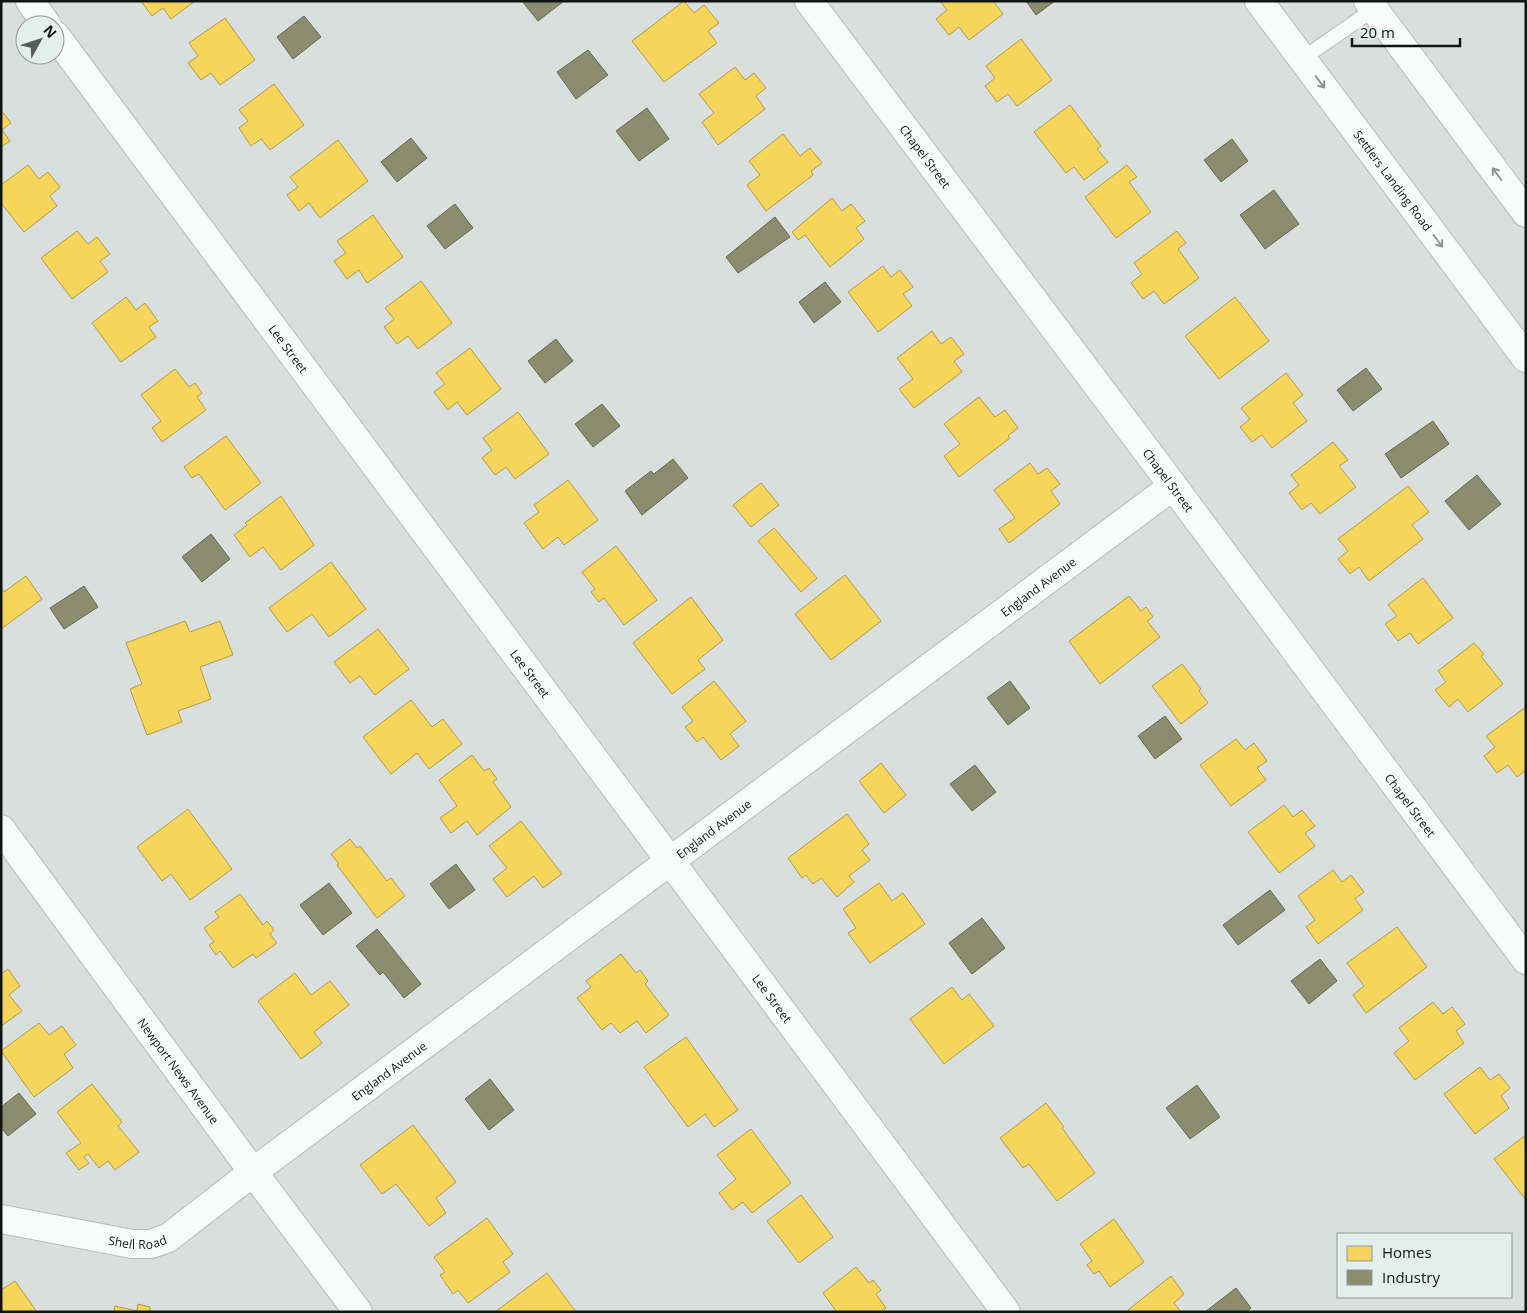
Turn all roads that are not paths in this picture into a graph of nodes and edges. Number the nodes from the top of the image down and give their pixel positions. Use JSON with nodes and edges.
{"nodes":[{"id":1,"x":30,"y":1,"type":"edge"},
{"id":2,"x":809,"y":1,"type":"edge"},
{"id":3,"x":1260,"y":1,"type":"edge"},
{"id":4,"x":1371,"y":5,"type":"edge"},
{"id":5,"x":40,"y":15,"type":"edge"},
{"id":6,"x":65,"y":48,"type":"edge"},
{"id":7,"x":1302,"y":59,"type":"junction"},
{"id":8,"x":1526,"y":213,"type":"edge"},
{"id":9,"x":1526,"y":358,"type":"edge"},
{"id":10,"x":1173,"y":486,"type":"junction"},
{"id":11,"x":1,"y":829,"type":"edge"},
{"id":12,"x":671,"y":862,"type":"junction"},
{"id":13,"x":1526,"y":960,"type":"edge"},
{"id":14,"x":253,"y":1172,"type":"junction"},
{"id":15,"x":1,"y":1219,"type":"edge"},
{"id":16,"x":358,"y":1312,"type":"edge"},
{"id":17,"x":1006,"y":1312,"type":"edge"}],
"edges":[{"from":1,"to":5,"type":"street"},
{"from":2,"to":10,"type":"street","name":"Chapel Street"},
{"from":3,"to":7,"type":"street","name":"Settlers Landing Road"},
{"from":4,"to":7,"type":"lane"},
{"from":8,"to":4,"type":"street","one_way":true},
{"from":6,"to":12,"type":"street","name":"Lee Street"},
{"from":7,"to":9,"type":"street","name":"Settlers Landing Road","one_way":true},
{"from":10,"to":12,"type":"street","name":"England Avenue"},
{"from":10,"to":13,"type":"street","name":"Chapel Street"},
{"from":11,"to":14,"type":"street","name":"Newport News Avenue"},
{"from":12,"to":14,"type":"street","name":"England Avenue"},
{"from":12,"to":17,"type":"street","name":"Lee Street"},
{"from":14,"to":15,"type":"street","name":"Shell Road"},
{"from":14,"to":16,"type":"street","name":"Newport News Avenue"}]}
